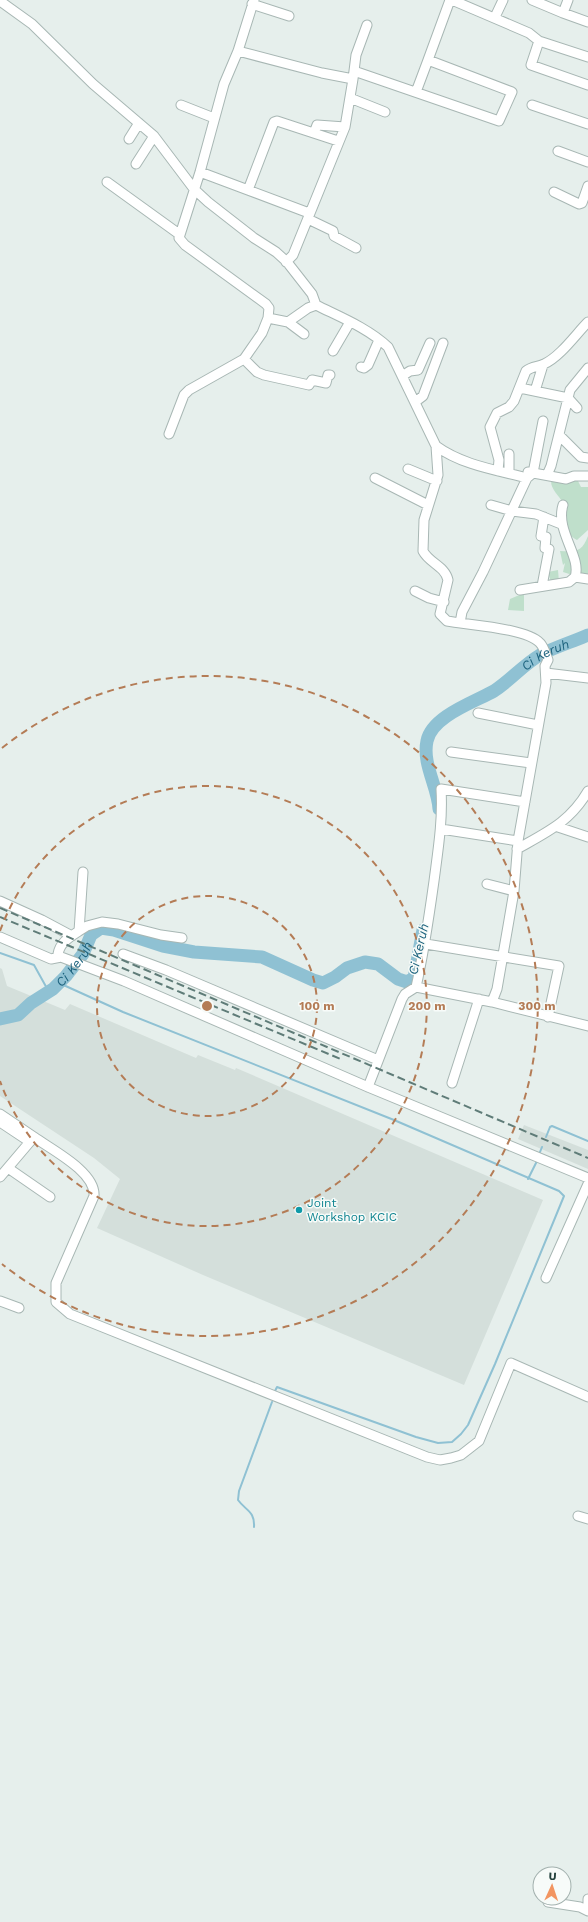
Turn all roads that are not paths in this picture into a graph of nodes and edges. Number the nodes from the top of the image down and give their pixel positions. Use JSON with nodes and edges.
{"nodes":[{"id":1,"x":451,"y":0,"type":"edge"},
{"id":2,"x":503,"y":0,"type":"edge"},
{"id":3,"x":533,"y":0,"type":"edge"},
{"id":4,"x":568,"y":0,"type":"edge"},
{"id":5,"x":0,"y":1,"type":"edge"},
{"id":6,"x":253,"y":2,"type":"edge"},
{"id":7,"x":563,"y":14,"type":"junction"},
{"id":8,"x":289,"y":16,"type":"dead end"},
{"id":9,"x":495,"y":17,"type":"junction"},
{"id":10,"x":588,"y":22,"type":"edge"},
{"id":11,"x":367,"y":25,"type":"dead end"},
{"id":12,"x":539,"y":41,"type":"junction"},
{"id":13,"x":238,"y":51,"type":"junction"},
{"id":14,"x":588,"y":56,"type":"edge"},
{"id":15,"x":428,"y":60,"type":"junction"},
{"id":16,"x":354,"y":75,"type":"junction"},
{"id":17,"x":588,"y":85,"type":"edge"},
{"id":18,"x":416,"y":92,"type":"junction"},
{"id":19,"x":350,"y":98,"type":"junction"},
{"id":20,"x":181,"y":105,"type":"dead end"},
{"id":21,"x":532,"y":105,"type":"dead end"},
{"id":22,"x":385,"y":112,"type":"dead end"},
{"id":23,"x":214,"y":118,"type":"junction"},
{"id":24,"x":139,"y":123,"type":"junction"},
{"id":25,"x":588,"y":125,"type":"edge"},
{"id":26,"x":345,"y":127,"type":"junction"},
{"id":27,"x":588,"y":128,"type":"edge"},
{"id":28,"x":314,"y":133,"type":"junction"},
{"id":29,"x":154,"y":136,"type":"junction"},
{"id":30,"x":129,"y":139,"type":"dead end"},
{"id":31,"x":338,"y":141,"type":"junction"},
{"id":32,"x":558,"y":151,"type":"dead end"},
{"id":33,"x":588,"y":162,"type":"edge"},
{"id":34,"x":136,"y":164,"type":"dead end"},
{"id":35,"x":200,"y":172,"type":"junction"},
{"id":36,"x":106,"y":182,"type":"dead end"},
{"id":37,"x":195,"y":186,"type":"junction"},
{"id":38,"x":588,"y":186,"type":"edge"},
{"id":39,"x":248,"y":190,"type":"junction"},
{"id":40,"x":554,"y":192,"type":"dead end"},
{"id":41,"x":308,"y":216,"type":"junction"},
{"id":42,"x":180,"y":234,"type":"junction"},
{"id":43,"x":356,"y":248,"type":"dead end"},
{"id":44,"x":288,"y":260,"type":"junction"},
{"id":45,"x":316,"y":305,"type":"junction"},
{"id":46,"x":268,"y":318,"type":"junction"},
{"id":47,"x":288,"y":322,"type":"junction"},
{"id":48,"x":350,"y":322,"type":"junction"},
{"id":49,"x":588,"y":322,"type":"edge"},
{"id":50,"x":304,"y":334,"type":"dead end"},
{"id":51,"x":379,"y":340,"type":"junction"},
{"id":52,"x":430,"y":343,"type":"dead end"},
{"id":53,"x":443,"y":344,"type":"dead end"},
{"id":54,"x":333,"y":351,"type":"dead end"},
{"id":55,"x":244,"y":359,"type":"junction"},
{"id":56,"x":543,"y":365,"type":"junction"},
{"id":57,"x":361,"y":367,"type":"dead end"},
{"id":58,"x":588,"y":368,"type":"edge"},
{"id":59,"x":405,"y":374,"type":"junction"},
{"id":60,"x":330,"y":375,"type":"dead end"},
{"id":61,"x":520,"y":388,"type":"junction"},
{"id":62,"x":535,"y":391,"type":"junction"},
{"id":63,"x":568,"y":398,"type":"junction"},
{"id":64,"x":417,"y":401,"type":"junction"},
{"id":65,"x":577,"y":408,"type":"dead end"},
{"id":66,"x":543,"y":421,"type":"dead end"},
{"id":67,"x":169,"y":434,"type":"dead end"},
{"id":68,"x":559,"y":435,"type":"junction"},
{"id":69,"x":436,"y":446,"type":"junction"},
{"id":70,"x":509,"y":454,"type":"dead end"},
{"id":71,"x":588,"y":458,"type":"edge"},
{"id":72,"x":408,"y":469,"type":"dead end"},
{"id":73,"x":499,"y":470,"type":"junction"},
{"id":74,"x":509,"y":471,"type":"junction"},
{"id":75,"x":530,"y":475,"type":"junction"},
{"id":76,"x":546,"y":475,"type":"junction"},
{"id":77,"x":588,"y":476,"type":"edge"},
{"id":78,"x":375,"y":478,"type":"dead end"},
{"id":79,"x":437,"y":481,"type":"junction"},
{"id":80,"x":562,"y":504,"type":"dead end"},
{"id":81,"x":492,"y":505,"type":"dead end"},
{"id":82,"x":428,"y":506,"type":"junction"},
{"id":83,"x":512,"y":510,"type":"junction"},
{"id":84,"x":544,"y":517,"type":"junction"},
{"id":85,"x":563,"y":530,"type":"junction"},
{"id":86,"x":575,"y":577,"type":"junction"},
{"id":87,"x":588,"y":579,"type":"edge"},
{"id":88,"x":542,"y":586,"type":"junction"},
{"id":89,"x":520,"y":590,"type":"dead end"},
{"id":90,"x":415,"y":591,"type":"dead end"},
{"id":91,"x":444,"y":602,"type":"junction"},
{"id":92,"x":460,"y":623,"type":"junction"},
{"id":93,"x":546,"y":673,"type":"junction"},
{"id":94,"x":588,"y":678,"type":"edge"},
{"id":95,"x":478,"y":713,"type":"dead end"},
{"id":96,"x":538,"y":725,"type":"junction"},
{"id":97,"x":451,"y":752,"type":"dead end"},
{"id":98,"x":531,"y":763,"type":"junction"},
{"id":99,"x":588,"y":791,"type":"edge"},
{"id":100,"x":525,"y":802,"type":"junction"},
{"id":101,"x":584,"y":808,"type":"edge"},
{"id":102,"x":558,"y":827,"type":"junction"},
{"id":103,"x":441,"y":829,"type":"junction"},
{"id":104,"x":588,"y":838,"type":"edge"},
{"id":105,"x":518,"y":845,"type":"junction"},
{"id":106,"x":83,"y":872,"type":"dead end"},
{"id":107,"x":487,"y":884,"type":"dead end"},
{"id":108,"x":514,"y":891,"type":"junction"},
{"id":109,"x":0,"y":901,"type":"edge"},
{"id":110,"x":76,"y":934,"type":"junction"},
{"id":111,"x":0,"y":937,"type":"edge"},
{"id":112,"x":182,"y":938,"type":"dead end"},
{"id":113,"x":426,"y":944,"type":"junction"},
{"id":114,"x":123,"y":954,"type":"dead end"},
{"id":115,"x":502,"y":957,"type":"junction"},
{"id":116,"x":61,"y":958,"type":"junction"},
{"id":117,"x":416,"y":987,"type":"junction"},
{"id":118,"x":479,"y":1000,"type":"junction"},
{"id":119,"x":492,"y":1002,"type":"junction"},
{"id":120,"x":548,"y":1017,"type":"junction"},
{"id":121,"x":588,"y":1026,"type":"edge"},
{"id":122,"x":378,"y":1060,"type":"junction"},
{"id":123,"x":452,"y":1083,"type":"dead end"},
{"id":124,"x":368,"y":1086,"type":"junction"},
{"id":125,"x":0,"y":1114,"type":"edge"},
{"id":126,"x":0,"y":1122,"type":"edge"},
{"id":127,"x":32,"y":1139,"type":"junction"},
{"id":128,"x":3,"y":1171,"type":"edge"},
{"id":129,"x":588,"y":1178,"type":"edge"},
{"id":130,"x":588,"y":1184,"type":"edge"},
{"id":131,"x":50,"y":1197,"type":"dead end"},
{"id":132,"x":546,"y":1278,"type":"dead end"},
{"id":133,"x":0,"y":1301,"type":"edge"},
{"id":134,"x":19,"y":1308,"type":"dead end"},
{"id":135,"x":588,"y":1397,"type":"edge"},
{"id":136,"x":578,"y":1516,"type":"dead end"},
{"id":137,"x":588,"y":1519,"type":"edge"},
{"id":138,"x":585,"y":1899,"type":"edge"},
{"id":139,"x":572,"y":1906,"type":"edge"},
{"id":140,"x":588,"y":1910,"type":"edge"}],
"edges":[{"from":1,"to":9,"type":"street"},
{"from":1,"to":15,"type":"street"},
{"from":2,"to":9,"type":"street"},
{"from":3,"to":7,"type":"street"},
{"from":4,"to":7,"type":"street"},
{"from":5,"to":24,"type":"street"},
{"from":6,"to":8,"type":"street"},
{"from":6,"to":13,"type":"street"},
{"from":7,"to":10,"type":"street"},
{"from":9,"to":12,"type":"street"},
{"from":11,"to":16,"type":"street"},
{"from":12,"to":14,"type":"street"},
{"from":12,"to":17,"type":"street"},
{"from":13,"to":16,"type":"street"},
{"from":13,"to":23,"type":"street"},
{"from":15,"to":18,"type":"street"},
{"from":15,"to":18,"type":"street"},
{"from":16,"to":18,"type":"street"},
{"from":16,"to":19,"type":"street"},
{"from":19,"to":22,"type":"street"},
{"from":19,"to":26,"type":"street"},
{"from":20,"to":23,"type":"street"},
{"from":21,"to":25,"type":"street"},
{"from":23,"to":35,"type":"street"},
{"from":24,"to":29,"type":"street"},
{"from":24,"to":30,"type":"street"},
{"from":25,"to":27,"type":"street"},
{"from":26,"to":28,"type":"street"},
{"from":26,"to":31,"type":"street"},
{"from":28,"to":31,"type":"street"},
{"from":28,"to":39,"type":"street"},
{"from":29,"to":34,"type":"street"},
{"from":29,"to":37,"type":"street"},
{"from":31,"to":41,"type":"street"},
{"from":32,"to":33,"type":"street"},
{"from":35,"to":37,"type":"street"},
{"from":35,"to":39,"type":"street"},
{"from":36,"to":42,"type":"street"},
{"from":37,"to":42,"type":"street"},
{"from":37,"to":44,"type":"street"},
{"from":38,"to":40,"type":"street"},
{"from":39,"to":41,"type":"street"},
{"from":41,"to":43,"type":"street"},
{"from":41,"to":44,"type":"street"},
{"from":42,"to":46,"type":"street"},
{"from":44,"to":45,"type":"street"},
{"from":45,"to":47,"type":"street"},
{"from":45,"to":48,"type":"street"},
{"from":46,"to":47,"type":"street"},
{"from":46,"to":55,"type":"street"},
{"from":47,"to":50,"type":"street"},
{"from":48,"to":51,"type":"street"},
{"from":48,"to":54,"type":"street"},
{"from":49,"to":56,"type":"street"},
{"from":51,"to":57,"type":"street"},
{"from":51,"to":59,"type":"street"},
{"from":52,"to":59,"type":"street"},
{"from":53,"to":64,"type":"street"},
{"from":55,"to":60,"type":"street"},
{"from":55,"to":67,"type":"street"},
{"from":56,"to":61,"type":"street"},
{"from":56,"to":62,"type":"street"},
{"from":58,"to":63,"type":"street"},
{"from":59,"to":64,"type":"street"},
{"from":61,"to":62,"type":"street"},
{"from":61,"to":73,"type":"street"},
{"from":62,"to":63,"type":"street"},
{"from":63,"to":65,"type":"street"},
{"from":63,"to":68,"type":"street"},
{"from":64,"to":69,"type":"street"},
{"from":66,"to":75,"type":"street"},
{"from":68,"to":71,"type":"street"},
{"from":68,"to":76,"type":"street"},
{"from":69,"to":73,"type":"street"},
{"from":69,"to":79,"type":"street"},
{"from":70,"to":74,"type":"street"},
{"from":72,"to":79,"type":"street"},
{"from":73,"to":74,"type":"street"},
{"from":74,"to":75,"type":"street"},
{"from":75,"to":76,"type":"street"},
{"from":75,"to":83,"type":"street"},
{"from":76,"to":77,"type":"street"},
{"from":78,"to":82,"type":"street"},
{"from":79,"to":82,"type":"street"},
{"from":80,"to":85,"type":"street"},
{"from":81,"to":83,"type":"street"},
{"from":82,"to":91,"type":"street"},
{"from":83,"to":84,"type":"street"},
{"from":83,"to":92,"type":"street"},
{"from":84,"to":85,"type":"street"},
{"from":84,"to":88,"type":"street"},
{"from":85,"to":86,"type":"street"},
{"from":86,"to":87,"type":"street"},
{"from":86,"to":88,"type":"street"},
{"from":88,"to":89,"type":"street"},
{"from":90,"to":91,"type":"street"},
{"from":91,"to":92,"type":"street"},
{"from":92,"to":93,"type":"street"},
{"from":93,"to":94,"type":"street"},
{"from":93,"to":96,"type":"street"},
{"from":95,"to":96,"type":"street"},
{"from":96,"to":98,"type":"street"},
{"from":97,"to":98,"type":"street"},
{"from":98,"to":100,"type":"street"},
{"from":99,"to":101,"type":"street"},
{"from":100,"to":103,"type":"street"},
{"from":100,"to":105,"type":"street"},
{"from":101,"to":102,"type":"street"},
{"from":102,"to":104,"type":"street"},
{"from":102,"to":105,"type":"street"},
{"from":103,"to":105,"type":"street"},
{"from":103,"to":113,"type":"street"},
{"from":105,"to":108,"type":"street"},
{"from":106,"to":110,"type":"street"},
{"from":107,"to":108,"type":"street"},
{"from":108,"to":115,"type":"street"},
{"from":109,"to":110,"type":"street"},
{"from":110,"to":112,"type":"street"},
{"from":110,"to":116,"type":"street"},
{"from":111,"to":116,"type":"street"},
{"from":113,"to":115,"type":"street"},
{"from":113,"to":117,"type":"street"},
{"from":114,"to":122,"type":"street"},
{"from":115,"to":119,"type":"street"},
{"from":115,"to":120,"type":"street"},
{"from":116,"to":124,"type":"street"},
{"from":117,"to":118,"type":"street"},
{"from":117,"to":122,"type":"street"},
{"from":118,"to":119,"type":"street"},
{"from":118,"to":123,"type":"street"},
{"from":119,"to":120,"type":"street"},
{"from":120,"to":121,"type":"street"},
{"from":122,"to":124,"type":"street"},
{"from":124,"to":129,"type":"street"},
{"from":125,"to":127,"type":"street"},
{"from":126,"to":127,"type":"street"},
{"from":127,"to":128,"type":"street"},
{"from":127,"to":135,"type":"street"},
{"from":128,"to":131,"type":"street"},
{"from":130,"to":132,"type":"street"},
{"from":133,"to":134,"type":"street"},
{"from":136,"to":137,"type":"street"},
{"from":138,"to":140,"type":"street"},
{"from":139,"to":140,"type":"street"}]}
